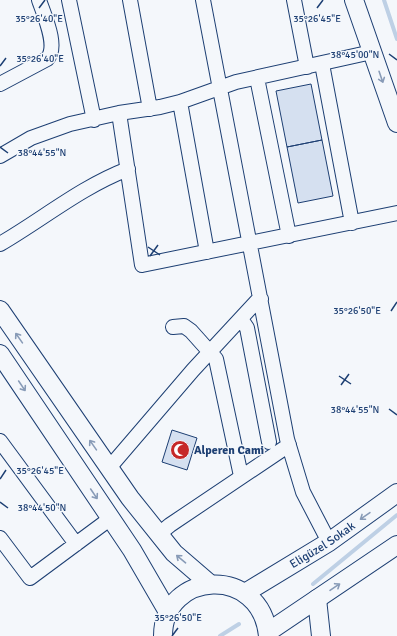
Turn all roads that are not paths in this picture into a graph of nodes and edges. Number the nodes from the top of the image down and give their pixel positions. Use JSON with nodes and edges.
{"nodes":[{"id":1,"x":39,"y":0,"type":"edge"},
{"id":2,"x":69,"y":0,"type":"edge"},
{"id":3,"x":130,"y":0,"type":"edge"},
{"id":4,"x":203,"y":0,"type":"edge"},
{"id":5,"x":294,"y":0,"type":"edge"},
{"id":6,"x":354,"y":0,"type":"edge"},
{"id":7,"x":372,"y":52,"type":"junction"},
{"id":8,"x":322,"y":64,"type":"junction"},
{"id":9,"x":307,"y":67,"type":"junction"},
{"id":10,"x":257,"y":78,"type":"junction"},
{"id":11,"x":0,"y":84,"type":"edge"},
{"id":12,"x":220,"y":87,"type":"junction"},
{"id":13,"x":180,"y":102,"type":"junction"},
{"id":14,"x":150,"y":109,"type":"junction"},
{"id":15,"x":118,"y":113,"type":"junction"},
{"id":16,"x":94,"y":120,"type":"junction"},
{"id":17,"x":397,"y":123,"type":"edge"},
{"id":18,"x":0,"y":156,"type":"edge"},
{"id":19,"x":128,"y":169,"type":"junction"},
{"id":20,"x":397,"y":213,"type":"edge"},
{"id":21,"x":352,"y":223,"type":"junction"},
{"id":22,"x":289,"y":236,"type":"junction"},
{"id":23,"x":0,"y":244,"type":"edge"},
{"id":24,"x":251,"y":244,"type":"junction"},
{"id":25,"x":207,"y":252,"type":"junction"},
{"id":26,"x":261,"y":299,"type":"junction"},
{"id":27,"x":0,"y":310,"type":"edge"},
{"id":28,"x":241,"y":318,"type":"junction"},
{"id":29,"x":173,"y":327,"type":"dead end"},
{"id":30,"x":210,"y":351,"type":"junction"},
{"id":31,"x":0,"y":354,"type":"edge"},
{"id":32,"x":0,"y":441,"type":"edge"},
{"id":33,"x":269,"y":442,"type":"dead end"},
{"id":34,"x":289,"y":445,"type":"junction"},
{"id":35,"x":109,"y":468,"type":"junction"},
{"id":36,"x":241,"y":476,"type":"junction"},
{"id":37,"x":397,"y":494,"type":"edge"},
{"id":38,"x":111,"y":518,"type":"junction"},
{"id":39,"x":159,"y":534,"type":"junction"},
{"id":40,"x":0,"y":538,"type":"edge"},
{"id":41,"x":329,"y":542,"type":"junction"},
{"id":42,"x":76,"y":544,"type":"junction"},
{"id":43,"x":397,"y":545,"type":"edge"},
{"id":44,"x":210,"y":584,"type":"junction"},
{"id":45,"x":245,"y":593,"type":"junction"},
{"id":46,"x":317,"y":599,"type":"junction"},
{"id":47,"x":168,"y":612,"type":"junction"},
{"id":48,"x":268,"y":634,"type":"edge"},
{"id":49,"x":163,"y":636,"type":"edge"},
{"id":50,"x":321,"y":636,"type":"edge"}],
"edges":[{"from":1,"to":11,"type":"street"},
{"from":2,"to":16,"type":"street"},
{"from":3,"to":14,"type":"street"},
{"from":4,"to":12,"type":"street"},
{"from":5,"to":9,"type":"street"},
{"from":6,"to":7,"type":"main road"},
{"from":7,"to":8,"type":"street"},
{"from":7,"to":17,"type":"main road","one_way":true},
{"from":8,"to":9,"type":"street"},
{"from":8,"to":21,"type":"street"},
{"from":9,"to":10,"type":"street"},
{"from":10,"to":12,"type":"street"},
{"from":10,"to":22,"type":"street"},
{"from":12,"to":13,"type":"street"},
{"from":12,"to":24,"type":"street"},
{"from":13,"to":14,"type":"street"},
{"from":13,"to":25,"type":"street"},
{"from":14,"to":15,"type":"street"},
{"from":15,"to":16,"type":"street"},
{"from":15,"to":19,"type":"street"},
{"from":16,"to":18,"type":"street"},
{"from":19,"to":23,"type":"street"},
{"from":19,"to":25,"type":"street"},
{"from":20,"to":21,"type":"street"},
{"from":21,"to":22,"type":"street"},
{"from":22,"to":24,"type":"street"},
{"from":24,"to":25,"type":"street"},
{"from":24,"to":26,"type":"street"},
{"from":26,"to":28,"type":"street"},
{"from":26,"to":34,"type":"street"},
{"from":35,"to":27,"type":"main road","one_way":true},
{"from":28,"to":30,"type":"street"},
{"from":28,"to":33,"type":"street"},
{"from":29,"to":30,"type":"street"},
{"from":30,"to":35,"type":"street"},
{"from":30,"to":36,"type":"street"},
{"from":31,"to":38,"type":"main road","one_way":true},
{"from":32,"to":42,"type":"street"},
{"from":34,"to":36,"type":"street"},
{"from":34,"to":41,"type":"street"},
{"from":35,"to":39,"type":"main road"},
{"from":36,"to":39,"type":"street"},
{"from":37,"to":41,"type":"main road","name":"Eligüzel Sokak","one_way":true},
{"from":38,"to":42,"type":"street"},
{"from":38,"to":47,"type":"main road"},
{"from":44,"to":39,"type":"main road","one_way":true},
{"from":40,"to":42,"type":"street"},
{"from":41,"to":45,"type":"main road","name":"Eligüzel Sokak"},
{"from":46,"to":43,"type":"main road","one_way":true},
{"from":44,"to":45,"type":"main road"},
{"from":44,"to":47,"type":"main road"},
{"from":45,"to":48,"type":"main road"},
{"from":46,"to":48,"type":"main road"},
{"from":46,"to":50,"type":"main road"},
{"from":47,"to":49,"type":"main road"}]}
